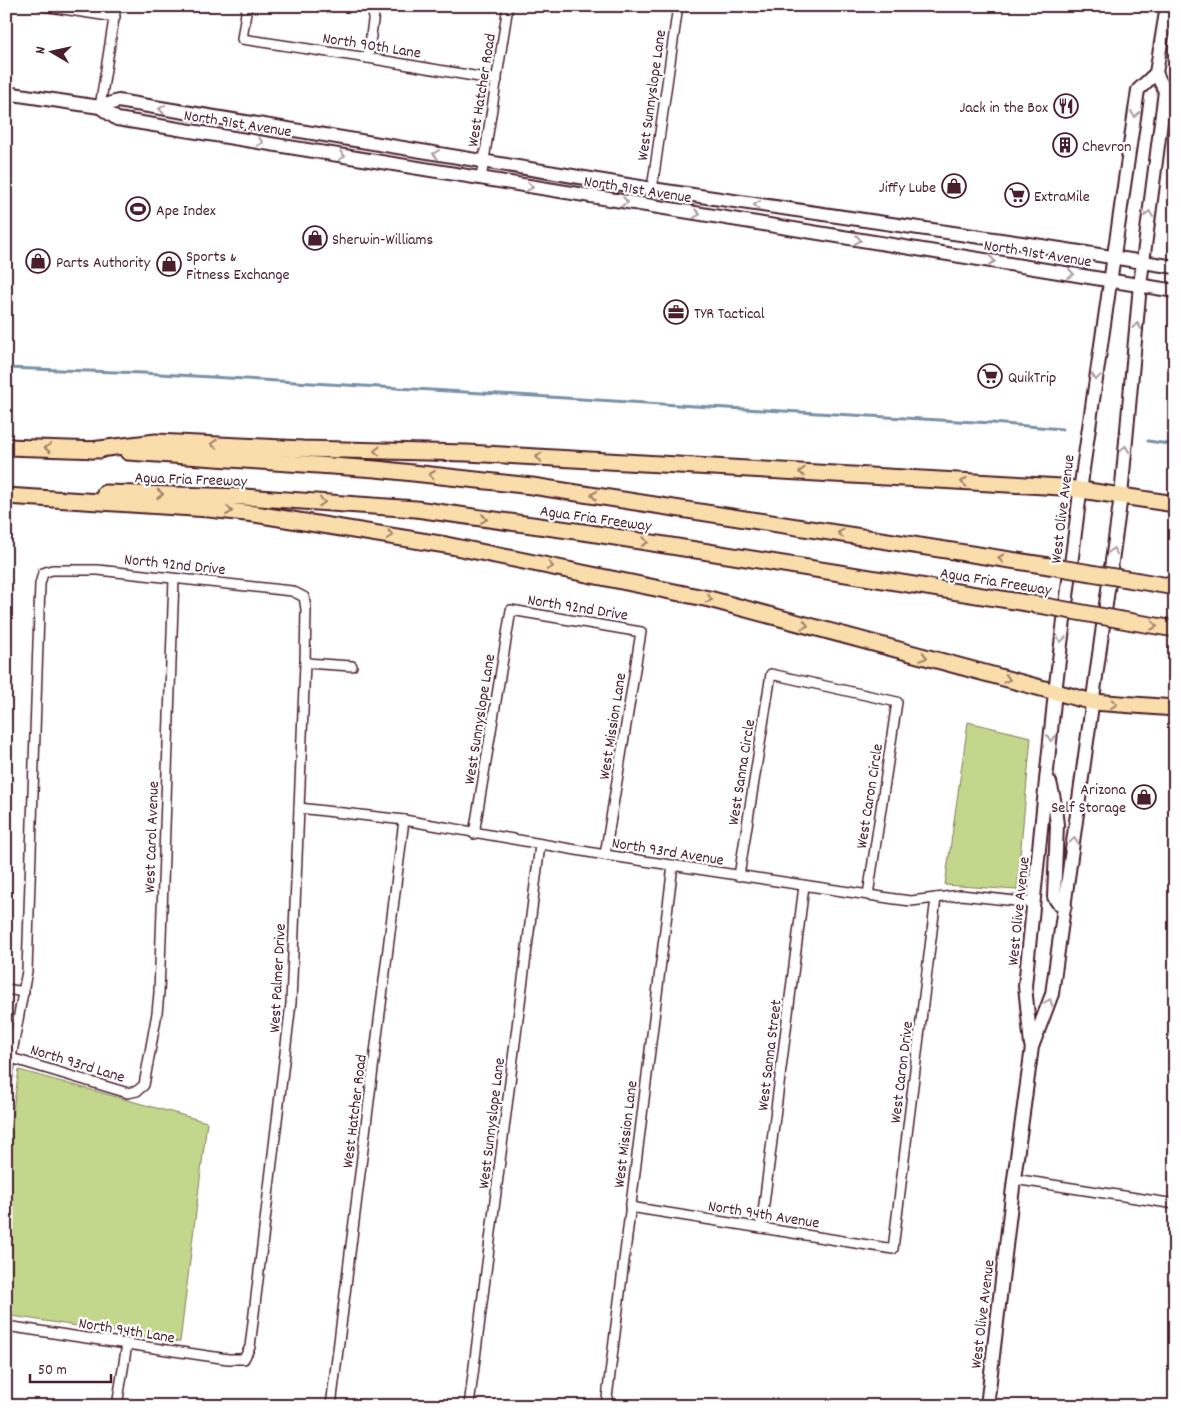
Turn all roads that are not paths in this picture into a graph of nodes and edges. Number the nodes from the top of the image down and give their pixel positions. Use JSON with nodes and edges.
{"nodes":[{"id":1,"x":44,"y":6,"type":"edge"},
{"id":2,"x":116,"y":6,"type":"edge"},
{"id":3,"x":247,"y":6,"type":"edge"},
{"id":4,"x":375,"y":6,"type":"edge"},
{"id":5,"x":508,"y":6,"type":"edge"},
{"id":6,"x":678,"y":6,"type":"edge"},
{"id":7,"x":1166,"y":6,"type":"edge"},
{"id":8,"x":115,"y":17,"type":"junction"},
{"id":9,"x":368,"y":58,"type":"junction"},
{"id":10,"x":1156,"y":73,"type":"junction"},
{"id":11,"x":498,"y":80,"type":"junction"},
{"id":12,"x":6,"y":92,"type":"edge"},
{"id":13,"x":100,"y":107,"type":"junction"},
{"id":14,"x":296,"y":131,"type":"junction"},
{"id":15,"x":294,"y":148,"type":"junction"},
{"id":16,"x":485,"y":162,"type":"junction"},
{"id":17,"x":482,"y":179,"type":"junction"},
{"id":18,"x":652,"y":189,"type":"junction"},
{"id":19,"x":649,"y":206,"type":"junction"},
{"id":20,"x":805,"y":212,"type":"junction"},
{"id":21,"x":802,"y":230,"type":"junction"},
{"id":22,"x":941,"y":232,"type":"junction"},
{"id":23,"x":937,"y":253,"type":"junction"},
{"id":24,"x":1114,"y":257,"type":"junction"},
{"id":25,"x":1143,"y":262,"type":"junction"},
{"id":26,"x":1175,"y":268,"type":"edge"},
{"id":27,"x":1110,"y":281,"type":"junction"},
{"id":28,"x":1140,"y":285,"type":"junction"},
{"id":29,"x":1175,"y":291,"type":"edge"},
{"id":30,"x":6,"y":447,"type":"edge"},
{"id":31,"x":91,"y":450,"type":"junction"},
{"id":32,"x":6,"y":490,"type":"edge"},
{"id":33,"x":1080,"y":490,"type":"junction"},
{"id":34,"x":6,"y":496,"type":"edge"},
{"id":35,"x":1120,"y":496,"type":"junction"},
{"id":36,"x":1175,"y":504,"type":"edge"},
{"id":37,"x":174,"y":579,"type":"junction"},
{"id":38,"x":1175,"y":587,"type":"edge"},
{"id":39,"x":304,"y":596,"type":"joint"},
{"id":40,"x":511,"y":610,"type":"joint"},
{"id":41,"x":1175,"y":629,"type":"edge"},
{"id":42,"x":641,"y":632,"type":"joint"},
{"id":43,"x":305,"y":663,"type":"junction"},
{"id":44,"x":352,"y":666,"type":"dead end"},
{"id":45,"x":771,"y":674,"type":"joint"},
{"id":46,"x":1055,"y":692,"type":"junction"},
{"id":47,"x":1093,"y":702,"type":"junction"},
{"id":48,"x":1175,"y":708,"type":"edge"},
{"id":49,"x":1048,"y":772,"type":"junction"},
{"id":50,"x":299,"y":808,"type":"junction"},
{"id":51,"x":404,"y":820,"type":"junction"},
{"id":52,"x":474,"y":834,"type":"junction"},
{"id":53,"x":540,"y":845,"type":"junction"},
{"id":54,"x":605,"y":856,"type":"junction"},
{"id":55,"x":673,"y":865,"type":"junction"},
{"id":56,"x":739,"y":876,"type":"junction"},
{"id":57,"x":804,"y":886,"type":"junction"},
{"id":58,"x":868,"y":895,"type":"junction"},
{"id":59,"x":936,"y":898,"type":"junction"},
{"id":60,"x":1034,"y":903,"type":"junction"},
{"id":61,"x":1065,"y":906,"type":"junction"},
{"id":62,"x":6,"y":988,"type":"edge"},
{"id":63,"x":24,"y":992,"type":"junction"},
{"id":64,"x":1032,"y":1047,"type":"junction"},
{"id":65,"x":11,"y":1058,"type":"junction"},
{"id":66,"x":6,"y":1085,"type":"edge"},
{"id":67,"x":138,"y":1091,"type":"joint"},
{"id":68,"x":1014,"y":1179,"type":"junction"},
{"id":69,"x":1175,"y":1204,"type":"edge"},
{"id":70,"x":630,"y":1207,"type":"junction"},
{"id":71,"x":761,"y":1228,"type":"junction"},
{"id":72,"x":893,"y":1249,"type":"joint"},
{"id":73,"x":6,"y":1326,"type":"edge"},
{"id":74,"x":127,"y":1344,"type":"junction"},
{"id":75,"x":244,"y":1359,"type":"joint"},
{"id":76,"x":117,"y":1406,"type":"edge"},
{"id":77,"x":331,"y":1406,"type":"edge"},
{"id":78,"x":469,"y":1406,"type":"edge"},
{"id":79,"x":606,"y":1406,"type":"edge"},
{"id":80,"x":987,"y":1406,"type":"edge"}],
"edges":[{"from":1,"to":8,"type":"street"},
{"from":2,"to":8,"type":"street"},
{"from":3,"to":9,"type":"street","name":"North 90th Lane"},
{"from":4,"to":9,"type":"street"},
{"from":5,"to":11,"type":"street","name":"West Hatcher Road"},
{"from":6,"to":18,"type":"street","name":"West Sunnyslope Lane"},
{"from":7,"to":10,"type":"main road","name":"West Olive Avenue"},
{"from":8,"to":13,"type":"street"},
{"from":9,"to":11,"type":"street","name":"North 90th Lane"},
{"from":10,"to":24,"type":"main road","name":"West Olive Avenue","one_way":true},
{"from":25,"to":10,"type":"main road","name":"West Olive Avenue","one_way":true},
{"from":11,"to":16,"type":"street","name":"West Hatcher Road"},
{"from":12,"to":13,"type":"main road","name":"North 91st Avenue"},
{"from":14,"to":13,"type":"main road","name":"North 91st Avenue","one_way":true},
{"from":13,"to":15,"type":"main road","name":"North 91st Avenue","one_way":true},
{"from":14,"to":15,"type":"main road"},
{"from":16,"to":14,"type":"main road","name":"North 91st Avenue","one_way":true},
{"from":15,"to":17,"type":"main road","name":"North 91st Avenue","one_way":true},
{"from":16,"to":17,"type":"street","name":"West Hatcher Road"},
{"from":16,"to":18,"type":"main road","name":"North 91st Avenue"},
{"from":17,"to":19,"type":"main road","name":"North 91st Avenue","one_way":true},
{"from":18,"to":19,"type":"main road"},
{"from":20,"to":18,"type":"main road","name":"North 91st Avenue","one_way":true},
{"from":19,"to":21,"type":"main road","name":"North 91st Avenue","one_way":true},
{"from":20,"to":21,"type":"main road"},
{"from":20,"to":22,"type":"main road","name":"North 91st Avenue"},
{"from":21,"to":23,"type":"main road","name":"North 91st Avenue","one_way":true},
{"from":22,"to":23,"type":"main road"},
{"from":22,"to":24,"type":"main road","name":"North 91st Avenue"},
{"from":23,"to":27,"type":"main road","name":"North 91st Avenue","one_way":true},
{"from":24,"to":25,"type":"main road","name":"North 91st Avenue"},
{"from":24,"to":27,"type":"main road","name":"West Olive Avenue"},
{"from":25,"to":26,"type":"main road","name":"North 91st Avenue"},
{"from":25,"to":28,"type":"main road","name":"West Olive Avenue"},
{"from":27,"to":28,"type":"main road","name":"North 91st Avenue"},
{"from":27,"to":33,"type":"main road","name":"West Olive Avenue","one_way":true},
{"from":28,"to":29,"type":"main road","name":"North 91st Avenue"},
{"from":35,"to":28,"type":"main road","name":"West Olive Avenue","one_way":true},
{"from":31,"to":30,"type":"highway","name":"Agua Fria Freeway","one_way":true},
{"from":33,"to":31,"type":"highway","one_way":true},
{"from":38,"to":31,"type":"highway","name":"Agua Fria Freeway","one_way":true,"bridge":true},
{"from":32,"to":41,"type":"highway","name":"Agua Fria Freeway","one_way":true,"bridge":true},
{"from":33,"to":35,"type":"highway"},
{"from":33,"to":46,"type":"main road","name":"West Olive Avenue","one_way":true},
{"from":34,"to":46,"type":"highway","one_way":true},
{"from":35,"to":36,"type":"highway"},
{"from":47,"to":35,"type":"main road","name":"West Olive Avenue","one_way":true},
{"from":37,"to":39,"type":"street","name":"North 92nd Drive"},
{"from":37,"to":63,"type":"street","name":"North 92nd Drive"},
{"from":37,"to":67,"type":"street","name":"West Carol Avenue"},
{"from":39,"to":43,"type":"street","name":"West Palmer Drive"},
{"from":40,"to":42,"type":"street","name":"North 92nd Drive"},
{"from":40,"to":52,"type":"street","name":"West Sunnyslope Lane"},
{"from":42,"to":54,"type":"street","name":"West Mission Lane"},
{"from":43,"to":44,"type":"street"},
{"from":43,"to":50,"type":"street","name":"West Palmer Drive"},
{"from":45,"to":56,"type":"street","name":"West Sanna Circle"},
{"from":45,"to":58,"type":"street","name":"West Caron Circle"},
{"from":46,"to":47,"type":"highway"},
{"from":46,"to":49,"type":"main road","name":"West Olive Avenue","one_way":true},
{"from":47,"to":48,"type":"highway","one_way":true},
{"from":61,"to":47,"type":"main road","name":"West Olive Avenue","one_way":true},
{"from":49,"to":60,"type":"main road","name":"West Olive Avenue"},
{"from":49,"to":61,"type":"main road"},
{"from":50,"to":51,"type":"street","name":"North 93rd Avenue"},
{"from":50,"to":75,"type":"street","name":"West Palmer Drive"},
{"from":51,"to":52,"type":"street","name":"North 93rd Avenue"},
{"from":51,"to":77,"type":"street","name":"West Hatcher Road"},
{"from":52,"to":53,"type":"street","name":"North 93rd Avenue"},
{"from":53,"to":54,"type":"street","name":"North 93rd Avenue"},
{"from":53,"to":78,"type":"street","name":"West Sunnyslope Lane"},
{"from":54,"to":55,"type":"street","name":"North 93rd Avenue"},
{"from":55,"to":56,"type":"street","name":"North 93rd Avenue"},
{"from":55,"to":70,"type":"street","name":"West Mission Lane"},
{"from":56,"to":57,"type":"street","name":"North 93rd Avenue"},
{"from":57,"to":58,"type":"street","name":"North 93rd Avenue"},
{"from":57,"to":71,"type":"street","name":"West Sanna Street"},
{"from":58,"to":59,"type":"street","name":"North 93rd Avenue"},
{"from":59,"to":60,"type":"street","name":"North 93rd Avenue"},
{"from":59,"to":72,"type":"street","name":"West Caron Drive"},
{"from":60,"to":64,"type":"main road","name":"West Olive Avenue"},
{"from":64,"to":61,"type":"main road","name":"West Olive Avenue","one_way":true},
{"from":62,"to":63,"type":"street"},
{"from":63,"to":65,"type":"street"},
{"from":64,"to":68,"type":"main road","name":"West Olive Avenue"},
{"from":65,"to":66,"type":"street"},
{"from":65,"to":67,"type":"street","name":"North 93rd Lane"},
{"from":68,"to":69,"type":"street"},
{"from":68,"to":80,"type":"main road","name":"West Olive Avenue"},
{"from":70,"to":71,"type":"street","name":"North 94th Avenue"},
{"from":70,"to":79,"type":"street","name":"West Mission Lane"},
{"from":71,"to":72,"type":"street","name":"North 94th Avenue"},
{"from":73,"to":74,"type":"street","name":"North 94th Lane"},
{"from":74,"to":75,"type":"street","name":"North 94th Lane"},
{"from":74,"to":76,"type":"street"}]}
